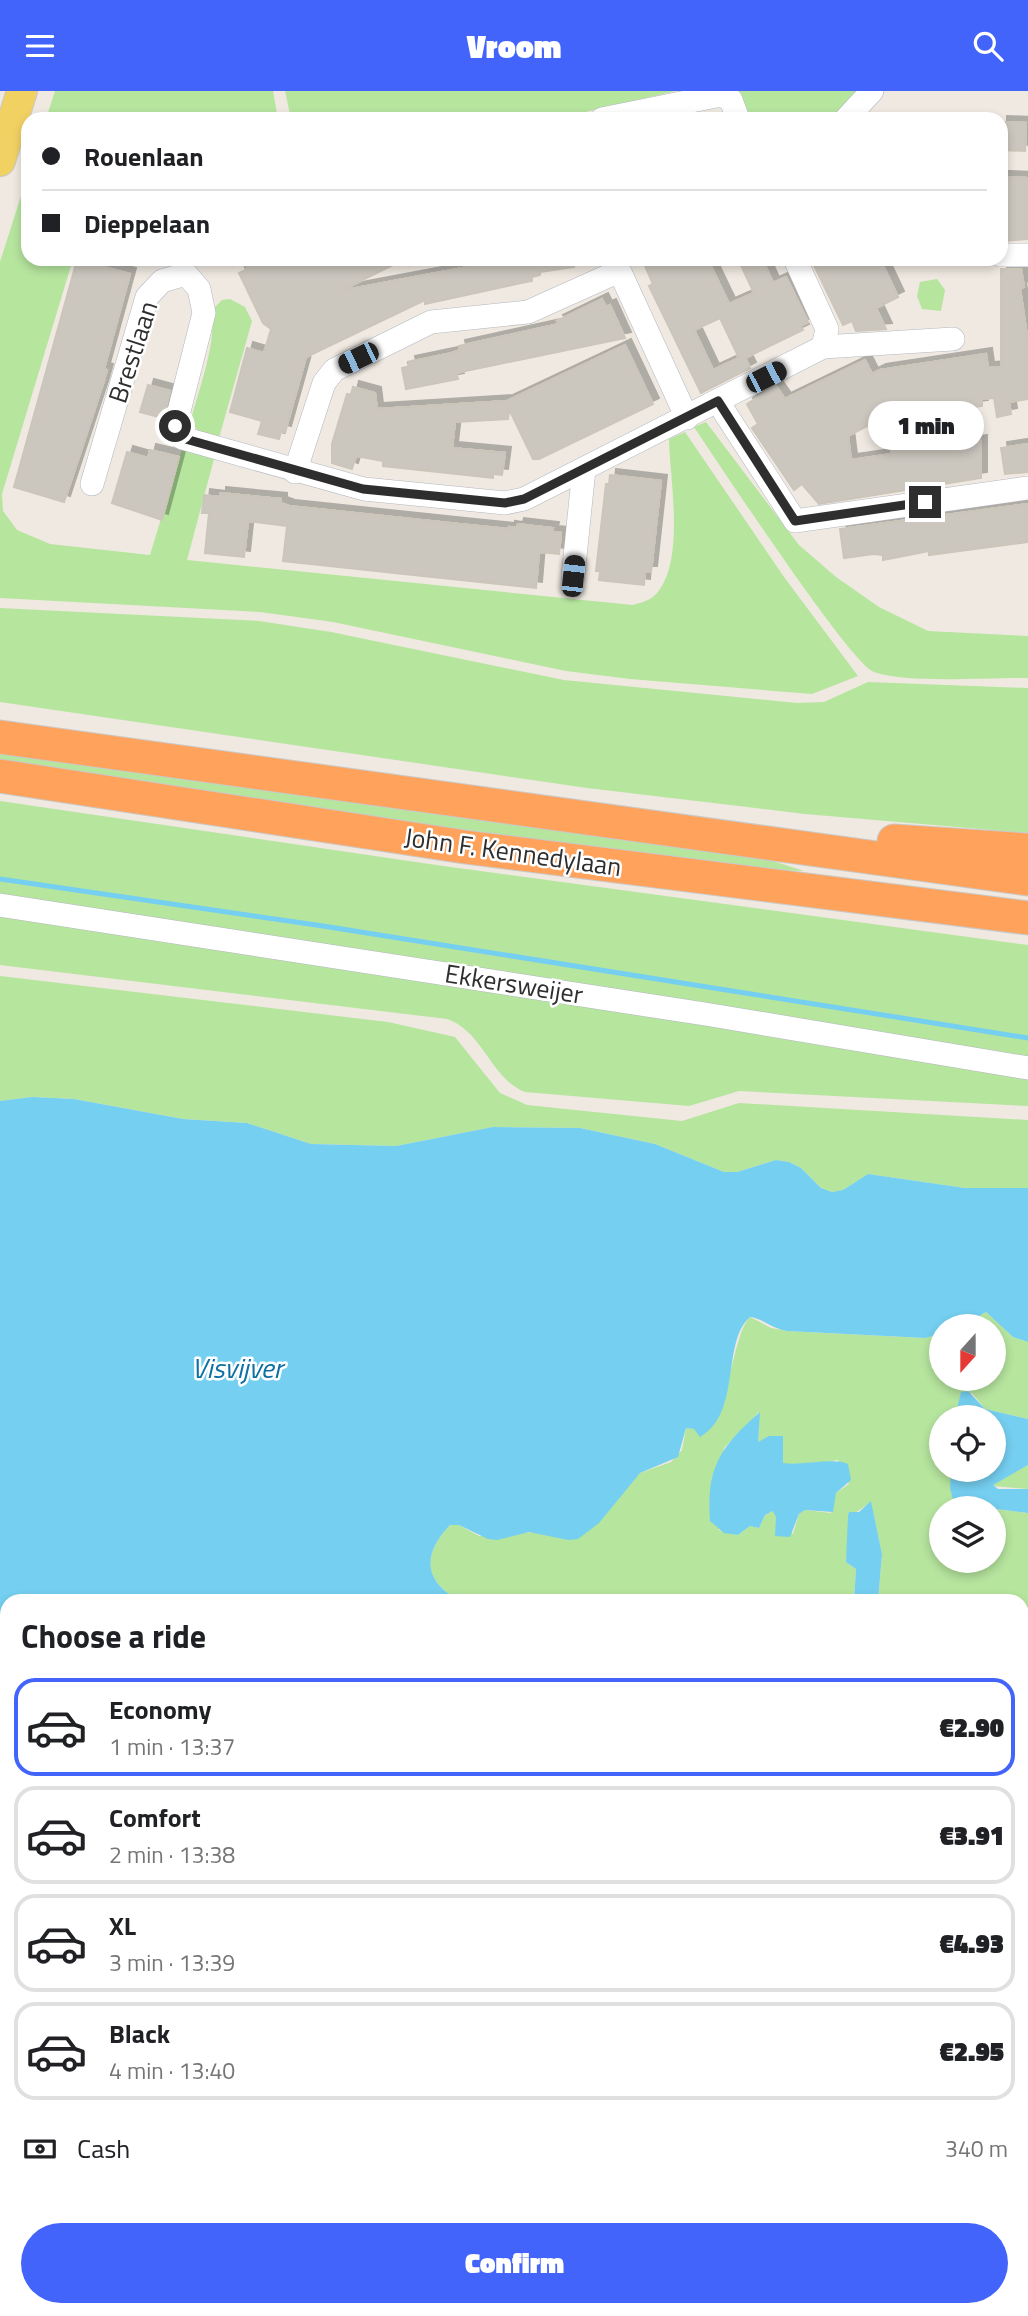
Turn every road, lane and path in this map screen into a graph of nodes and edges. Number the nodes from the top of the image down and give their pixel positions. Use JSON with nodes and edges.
{"nodes":[{"id":1,"x":22,"y":91,"type":"edge"},
{"id":2,"x":872,"y":91,"type":"edge"},
{"id":3,"x":637,"y":112,"type":"edge"},
{"id":4,"x":735,"y":112,"type":"edge"},
{"id":5,"x":852,"y":112,"type":"edge"},
{"id":6,"x":0,"y":161,"type":"edge"},
{"id":7,"x":1008,"y":255,"type":"edge"},
{"id":8,"x":1028,"y":255,"type":"edge"},
{"id":9,"x":615,"y":266,"type":"edge"},
{"id":10,"x":798,"y":266,"type":"edge"},
{"id":11,"x":193,"y":267,"type":"edge"},
{"id":12,"x":953,"y":339,"type":"dead end"},
{"id":13,"x":823,"y":347,"type":"junction"},
{"id":14,"x":718,"y":401,"type":"junction"},
{"id":15,"x":687,"y":418,"type":"junction"},
{"id":16,"x":584,"y":469,"type":"junction"},
{"id":17,"x":295,"y":472,"type":"junction"},
{"id":18,"x":92,"y":484,"type":"dead end"},
{"id":19,"x":1028,"y":488,"type":"edge"},
{"id":20,"x":573,"y":576,"type":"dead end"},
{"id":21,"x":0,"y":737,"type":"edge"},
{"id":22,"x":0,"y":776,"type":"edge"},
{"id":23,"x":565,"y":817,"type":"junction"},
{"id":24,"x":1028,"y":850,"type":"edge"},
{"id":25,"x":1028,"y":879,"type":"edge"},
{"id":26,"x":0,"y":905,"type":"edge"},
{"id":27,"x":1028,"y":918,"type":"edge"},
{"id":28,"x":1028,"y":1068,"type":"edge"}],
"edges":[{"from":1,"to":6,"type":"main road"},
{"from":2,"to":5,"type":"street"},
{"from":3,"to":4,"type":"street"},
{"from":7,"to":8,"type":"street"},
{"from":9,"to":15,"type":"street"},
{"from":9,"to":17,"type":"street"},
{"from":10,"to":13,"type":"street"},
{"from":11,"to":17,"type":"street","name":"Brestlaan"},
{"from":11,"to":18,"type":"street","name":"Brestlaan"},
{"from":12,"to":13,"type":"street"},
{"from":13,"to":14,"type":"street"},
{"from":14,"to":15,"type":"street"},
{"from":14,"to":19,"type":"street"},
{"from":15,"to":16,"type":"street"},
{"from":16,"to":17,"type":"street"},
{"from":16,"to":20,"type":"street"},
{"from":21,"to":23,"type":"highway","name":"John F. Kennedylaan"},
{"from":22,"to":27,"type":"highway","name":"John F. Kennedylaan"},
{"from":23,"to":24,"type":"highway"},
{"from":23,"to":25,"type":"highway","name":"John F. Kennedylaan"},
{"from":26,"to":28,"type":"street","name":"Ekkersweijer"}]}
